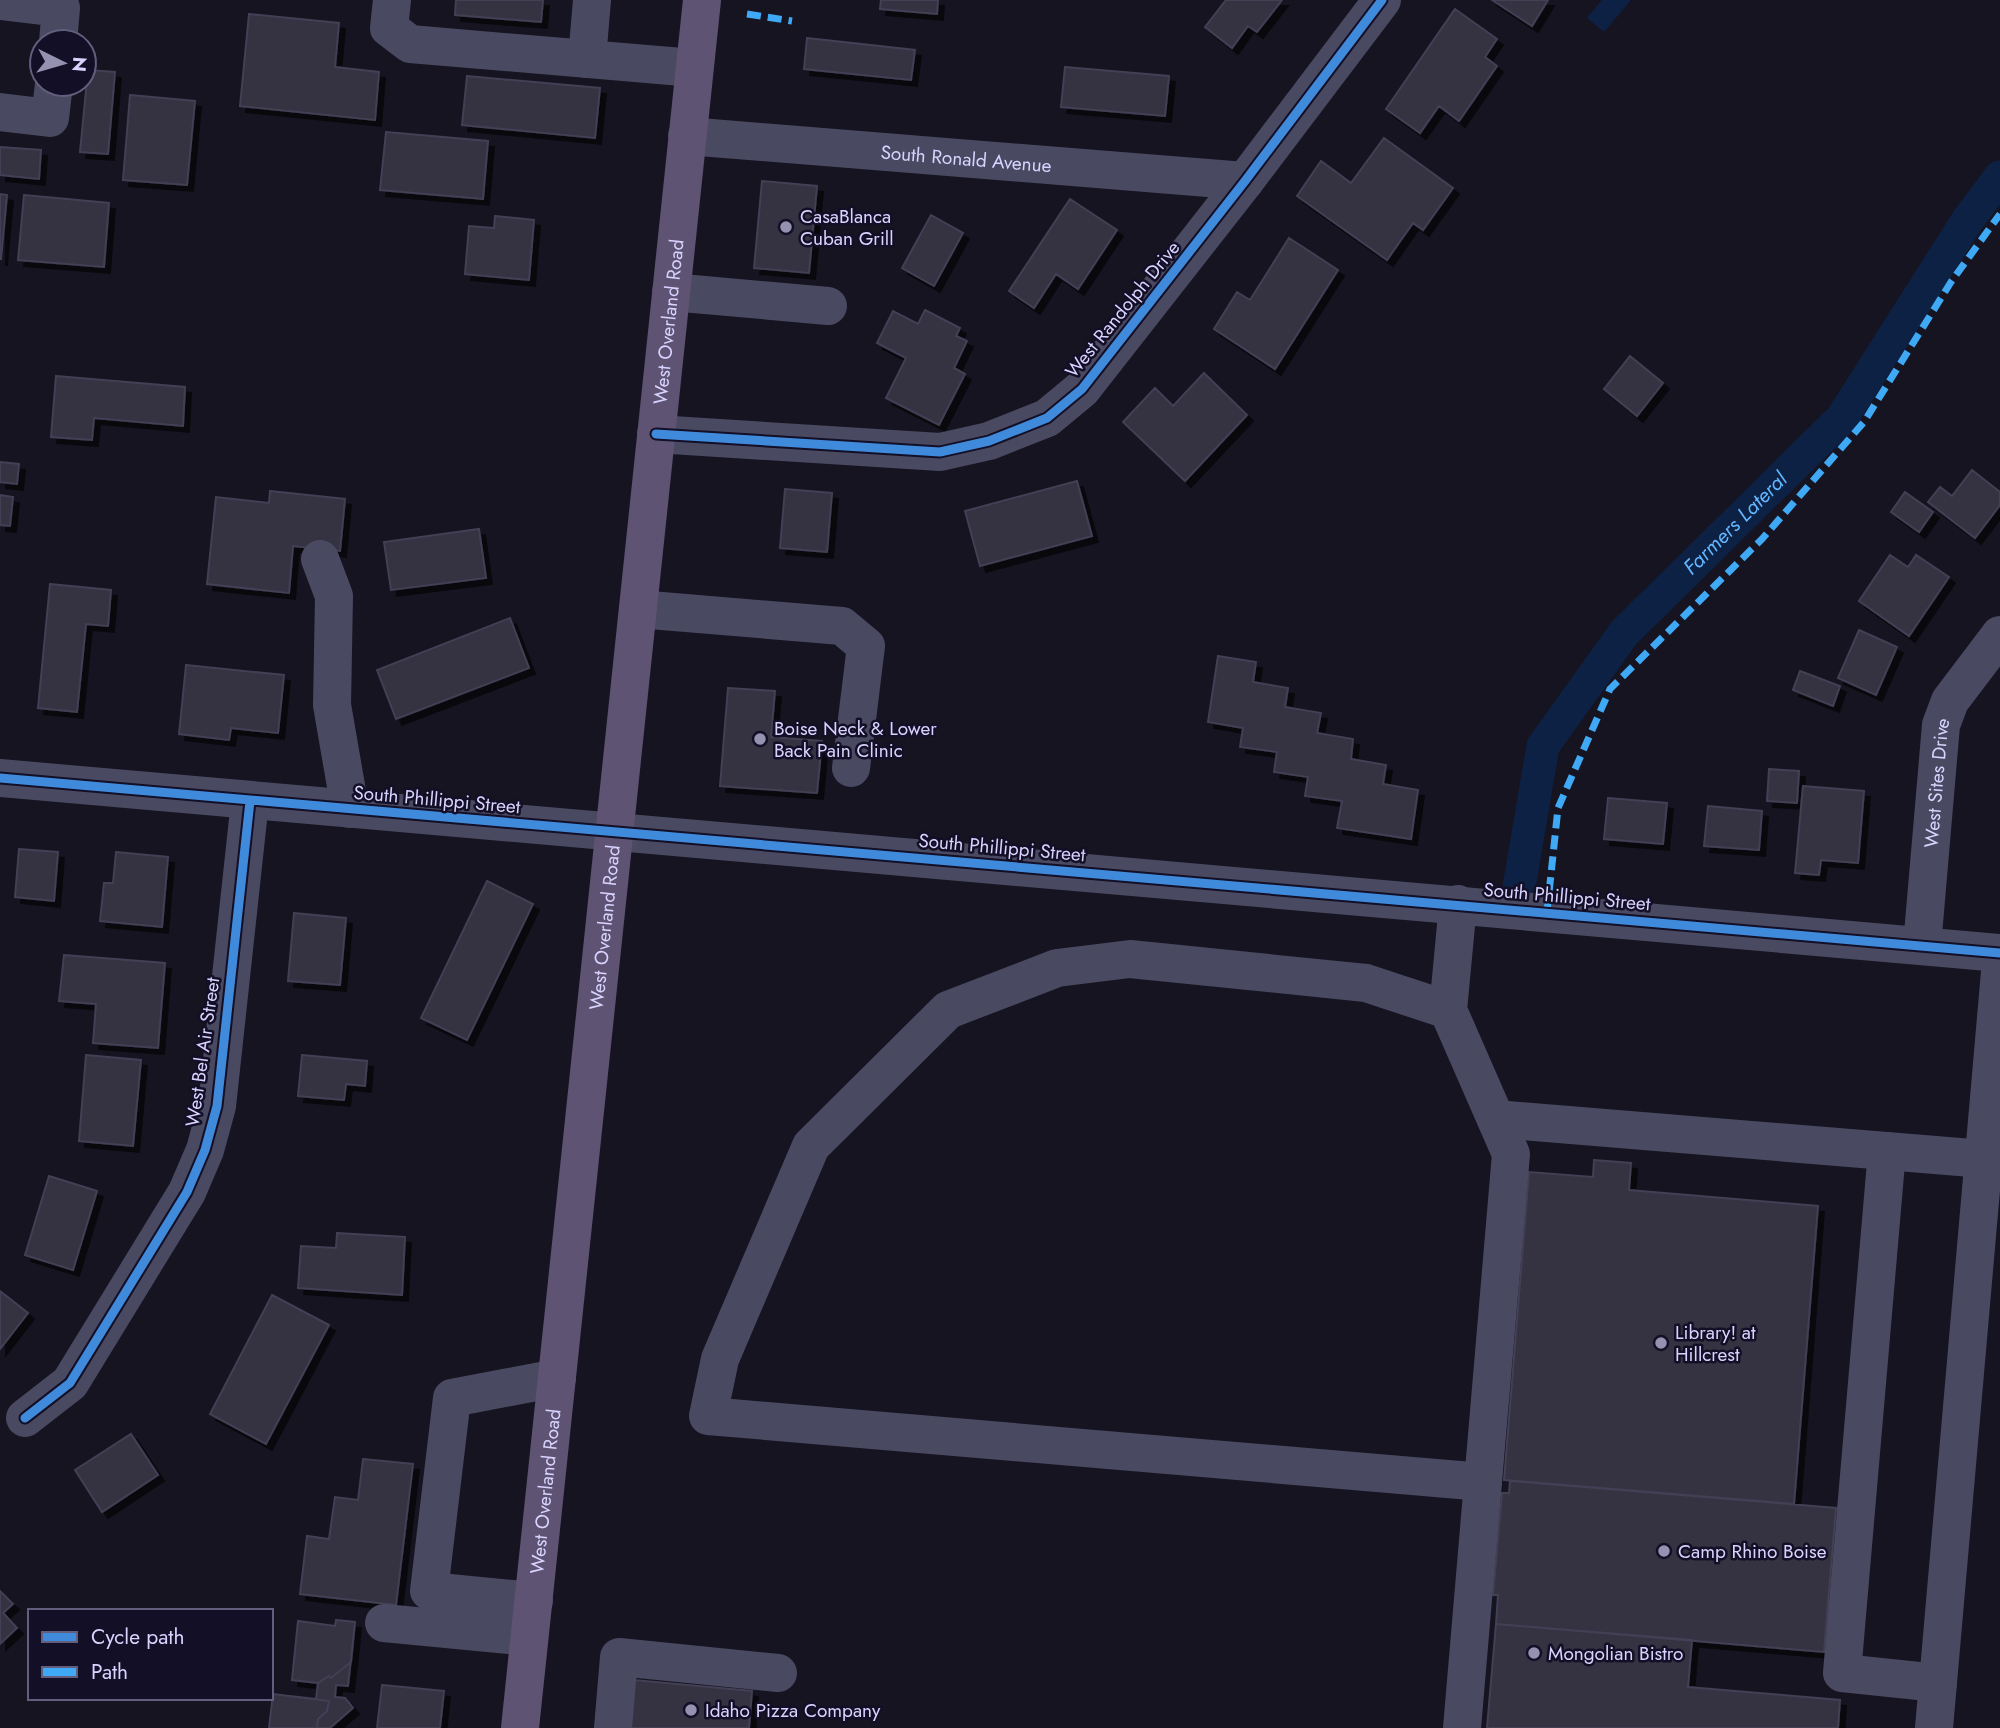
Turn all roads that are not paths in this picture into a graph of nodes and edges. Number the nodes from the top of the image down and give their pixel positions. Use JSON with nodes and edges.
{"nodes":[{"id":1,"x":392,"y":0,"type":"edge"},
{"id":2,"x":592,"y":0,"type":"edge"},
{"id":3,"x":702,"y":0,"type":"edge"},
{"id":4,"x":1382,"y":0,"type":"edge"},
{"id":5,"x":0,"y":1,"type":"edge"},
{"id":6,"x":59,"y":28,"type":"edge"},
{"id":7,"x":587,"y":59,"type":"junction"},
{"id":8,"x":694,"y":68,"type":"junction"},
{"id":9,"x":52,"y":98,"type":"edge"},
{"id":10,"x":0,"y":112,"type":"edge"},
{"id":11,"x":687,"y":136,"type":"junction"},
{"id":12,"x":1245,"y":181,"type":"junction"},
{"id":13,"x":671,"y":292,"type":"junction"},
{"id":14,"x":828,"y":306,"type":"dead end"},
{"id":15,"x":656,"y":434,"type":"junction"},
{"id":16,"x":320,"y":559,"type":"dead end"},
{"id":17,"x":638,"y":609,"type":"junction"},
{"id":18,"x":2000,"y":635,"type":"edge"},
{"id":19,"x":851,"y":768,"type":"dead end"},
{"id":20,"x":0,"y":778,"type":"edge"},
{"id":21,"x":250,"y":801,"type":"junction"},
{"id":22,"x":350,"y":809,"type":"junction"},
{"id":23,"x":615,"y":833,"type":"junction"},
{"id":24,"x":1458,"y":904,"type":"junction"},
{"id":25,"x":1922,"y":946,"type":"junction"},
{"id":26,"x":2000,"y":953,"type":"edge"},
{"id":27,"x":2000,"y":972,"type":"edge"},
{"id":28,"x":1448,"y":1010,"type":"junction"},
{"id":29,"x":1496,"y":1119,"type":"junction"},
{"id":30,"x":1887,"y":1151,"type":"junction"},
{"id":31,"x":1984,"y":1159,"type":"junction"},
{"id":32,"x":557,"y":1377,"type":"junction"},
{"id":33,"x":25,"y":1418,"type":"dead end"},
{"id":34,"x":1483,"y":1482,"type":"junction"},
{"id":35,"x":532,"y":1619,"type":"junction"},
{"id":36,"x":384,"y":1623,"type":"dead end"},
{"id":37,"x":778,"y":1673,"type":"dead end"},
{"id":38,"x":1938,"y":1683,"type":"junction"},
{"id":39,"x":520,"y":1728,"type":"edge"},
{"id":40,"x":613,"y":1728,"type":"edge"},
{"id":41,"x":1462,"y":1728,"type":"edge"},
{"id":42,"x":1934,"y":1728,"type":"edge"}],
"edges":[{"from":1,"to":7,"type":"street"},
{"from":2,"to":7,"type":"street"},
{"from":3,"to":8,"type":"main road","name":"West Overland Road"},
{"from":4,"to":12,"type":"street","name":"West Randolph Drive"},
{"from":5,"to":6,"type":"street"},
{"from":7,"to":8,"type":"street"},
{"from":8,"to":11,"type":"main road","name":"West Overland Road"},
{"from":9,"to":10,"type":"street"},
{"from":11,"to":12,"type":"street","name":"South Ronald Avenue"},
{"from":11,"to":13,"type":"main road","name":"West Overland Road"},
{"from":12,"to":15,"type":"street","name":"West Randolph Drive"},
{"from":13,"to":14,"type":"street"},
{"from":13,"to":15,"type":"main road","name":"West Overland Road"},
{"from":15,"to":17,"type":"main road","name":"West Overland Road"},
{"from":16,"to":22,"type":"street"},
{"from":17,"to":19,"type":"street"},
{"from":17,"to":23,"type":"main road","name":"West Overland Road"},
{"from":18,"to":25,"type":"street","name":"West Sites Drive"},
{"from":20,"to":21,"type":"street","name":"South Phillippi Street"},
{"from":21,"to":22,"type":"street","name":"South Phillippi Street"},
{"from":21,"to":33,"type":"street","name":"West Bel Air Street"},
{"from":22,"to":23,"type":"street","name":"South Phillippi Street"},
{"from":23,"to":24,"type":"street","name":"South Phillippi Street"},
{"from":23,"to":32,"type":"main road","name":"West Overland Road"},
{"from":24,"to":25,"type":"street","name":"South Phillippi Street"},
{"from":24,"to":28,"type":"street"},
{"from":25,"to":26,"type":"street","name":"South Phillippi Street"},
{"from":27,"to":31,"type":"street"},
{"from":28,"to":29,"type":"street"},
{"from":28,"to":34,"type":"street"},
{"from":29,"to":30,"type":"street"},
{"from":29,"to":34,"type":"street"},
{"from":30,"to":31,"type":"street"},
{"from":30,"to":38,"type":"street"},
{"from":31,"to":38,"type":"street"},
{"from":32,"to":35,"type":"main road","name":"West Overland Road"},
{"from":32,"to":35,"type":"street"},
{"from":34,"to":41,"type":"street"},
{"from":35,"to":36,"type":"street"},
{"from":35,"to":39,"type":"main road","name":"West Overland Road"},
{"from":37,"to":40,"type":"street"},
{"from":38,"to":42,"type":"street"}]}
